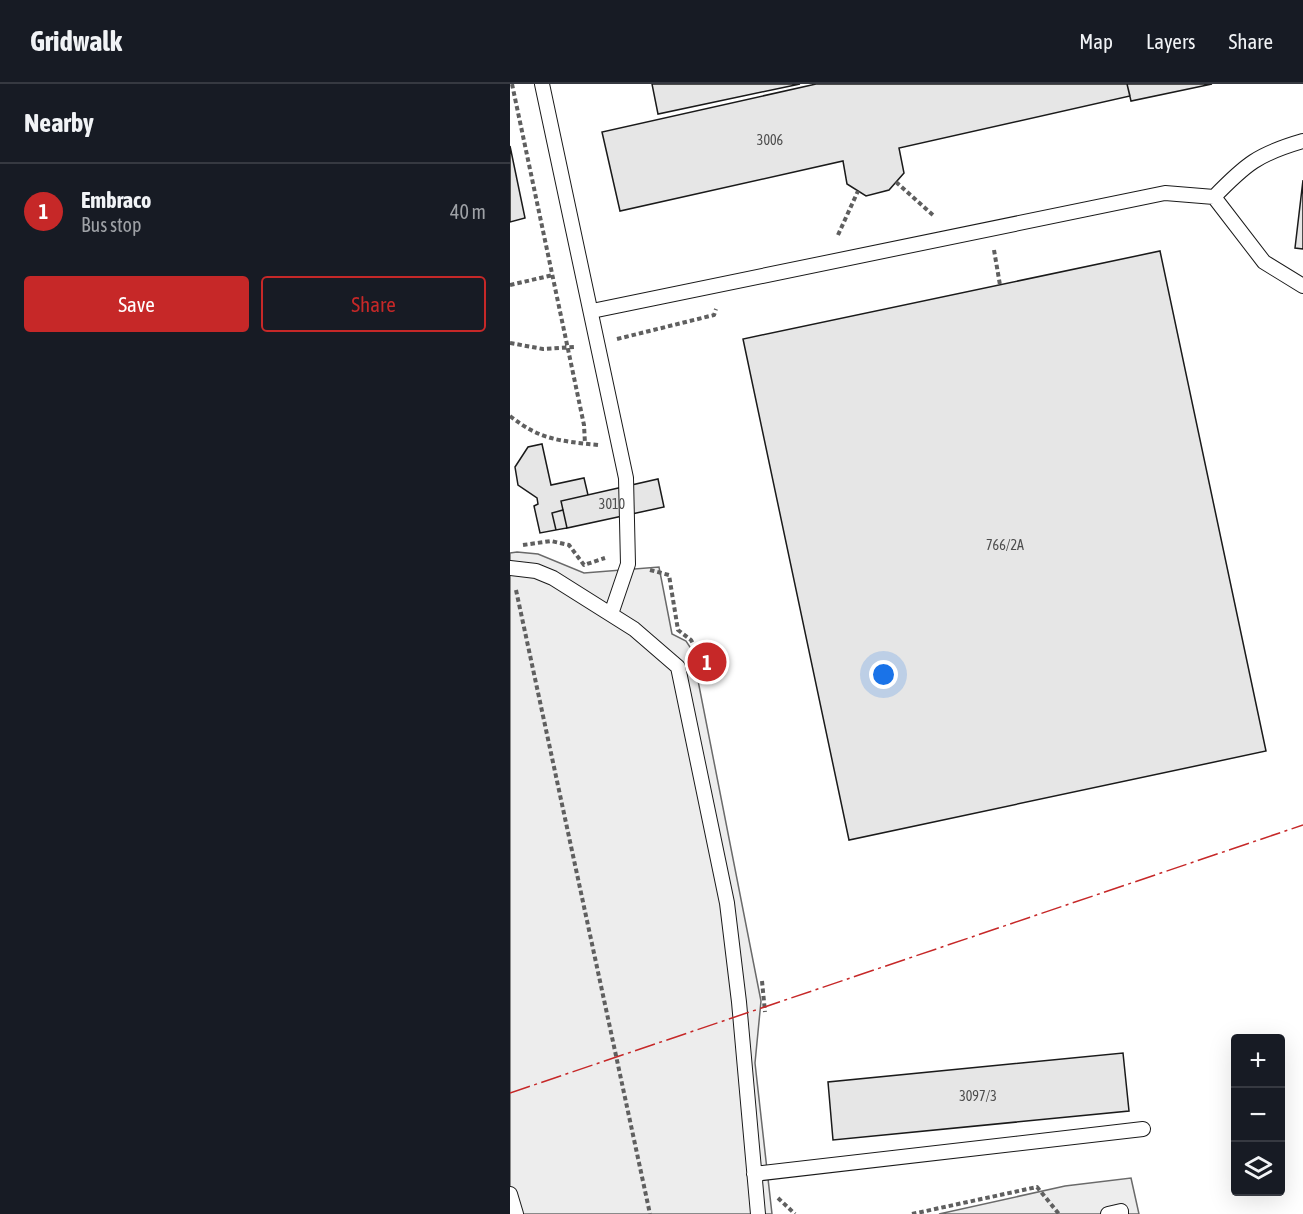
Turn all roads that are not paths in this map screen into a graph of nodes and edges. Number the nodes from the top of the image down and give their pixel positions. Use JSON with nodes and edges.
{"nodes":[{"id":1,"x":542,"y":84,"type":"edge"},
{"id":2,"x":1303,"y":141,"type":"edge"},
{"id":3,"x":1214,"y":197,"type":"junction"},
{"id":4,"x":1303,"y":286,"type":"edge"},
{"id":5,"x":592,"y":311,"type":"junction"},
{"id":6,"x":511,"y":568,"type":"edge"},
{"id":7,"x":611,"y":614,"type":"junction"},
{"id":8,"x":1143,"y":1130,"type":"dead end"},
{"id":9,"x":754,"y":1173,"type":"junction"},
{"id":10,"x":510,"y":1194,"type":"edge"},
{"id":11,"x":516,"y":1214,"type":"edge"},
{"id":12,"x":758,"y":1214,"type":"edge"},
{"id":13,"x":1108,"y":1214,"type":"edge"},
{"id":14,"x":1121,"y":1214,"type":"edge"}],
"edges":[{"from":1,"to":5,"type":"lane"},
{"from":2,"to":3,"type":"lane"},
{"from":3,"to":4,"type":"lane"},
{"from":3,"to":5,"type":"lane"},
{"from":5,"to":7,"type":"lane"},
{"from":6,"to":7,"type":"lane"},
{"from":7,"to":9,"type":"lane"},
{"from":8,"to":9,"type":"lane"},
{"from":9,"to":12,"type":"lane"},
{"from":10,"to":11,"type":"lane"},
{"from":13,"to":14,"type":"lane"}]}
